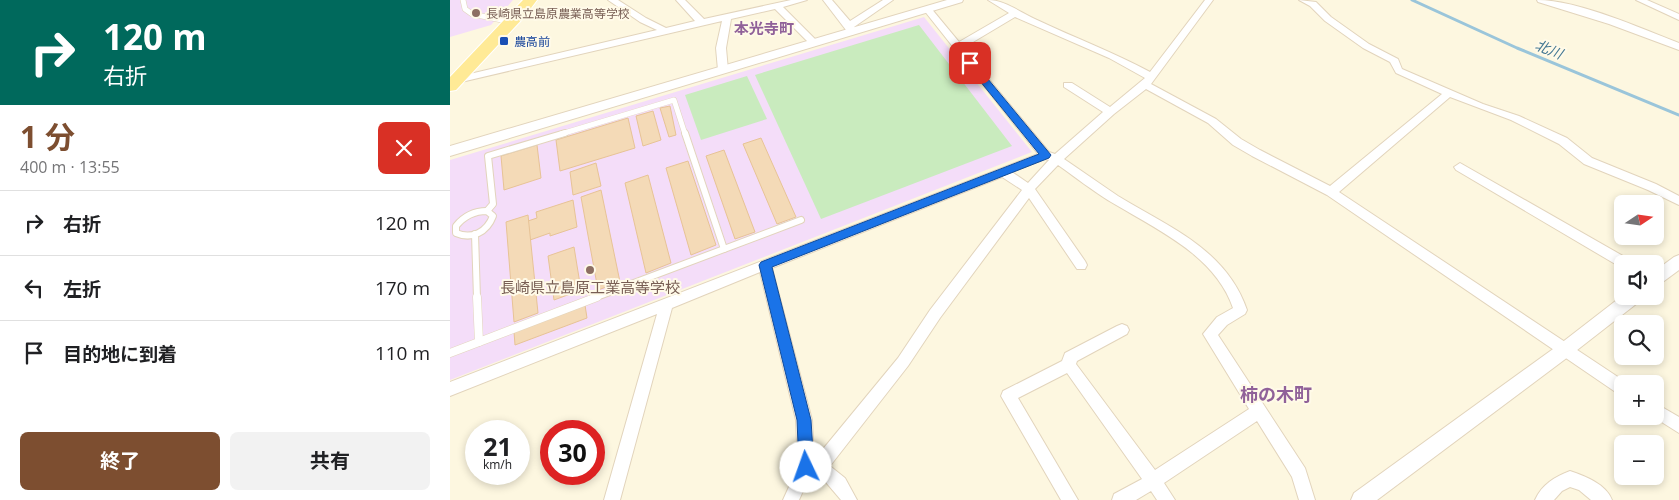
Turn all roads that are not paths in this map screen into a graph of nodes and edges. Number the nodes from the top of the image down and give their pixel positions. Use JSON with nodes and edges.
{"nodes":[{"id":1,"x":463,"y":0,"type":"edge"},
{"id":2,"x":530,"y":0,"type":"edge"},
{"id":3,"x":612,"y":0,"type":"edge"},
{"id":4,"x":680,"y":0,"type":"edge"},
{"id":5,"x":803,"y":0,"type":"edge"},
{"id":6,"x":828,"y":0,"type":"edge"},
{"id":7,"x":889,"y":0,"type":"edge"},
{"id":8,"x":958,"y":0,"type":"edge"},
{"id":9,"x":992,"y":0,"type":"edge"},
{"id":10,"x":1209,"y":0,"type":"edge"},
{"id":11,"x":1542,"y":0,"type":"edge"},
{"id":12,"x":1640,"y":0,"type":"edge"},
{"id":13,"x":1312,"y":1,"type":"edge"},
{"id":14,"x":772,"y":4,"type":"edge"},
{"id":15,"x":927,"y":9,"type":"junction"},
{"id":16,"x":1014,"y":14,"type":"junction"},
{"id":17,"x":1679,"y":17,"type":"edge"},
{"id":18,"x":727,"y":18,"type":"junction"},
{"id":19,"x":512,"y":22,"type":"junction"},
{"id":20,"x":702,"y":23,"type":"junction"},
{"id":21,"x":850,"y":29,"type":"junction"},
{"id":22,"x":665,"y":31,"type":"junction"},
{"id":23,"x":814,"y":43,"type":"junction"},
{"id":24,"x":958,"y":47,"type":"junction"},
{"id":25,"x":1679,"y":47,"type":"edge"},
{"id":26,"x":723,"y":70,"type":"junction"},
{"id":27,"x":1148,"y":81,"type":"junction"},
{"id":28,"x":453,"y":83,"type":"edge"},
{"id":29,"x":1068,"y":85,"type":"dead end"},
{"id":30,"x":1449,"y":93,"type":"junction"},
{"id":31,"x":1110,"y":112,"type":"junction"},
{"id":32,"x":450,"y":151,"type":"edge"},
{"id":33,"x":1051,"y":157,"type":"junction"},
{"id":34,"x":1460,"y":167,"type":"dead end"},
{"id":35,"x":1003,"y":172,"type":"junction"},
{"id":36,"x":1029,"y":189,"type":"junction"},
{"id":37,"x":1331,"y":192,"type":"junction"},
{"id":38,"x":1679,"y":201,"type":"edge"},
{"id":39,"x":487,"y":212,"type":"junction"},
{"id":40,"x":801,"y":220,"type":"dead end"},
{"id":41,"x":452,"y":231,"type":"edge"},
{"id":42,"x":475,"y":234,"type":"junction"},
{"id":43,"x":724,"y":249,"type":"junction"},
{"id":44,"x":1614,"y":257,"type":"edge"},
{"id":45,"x":1679,"y":261,"type":"edge"},
{"id":46,"x":1081,"y":264,"type":"dead end"},
{"id":47,"x":765,"y":265,"type":"junction"},
{"id":48,"x":1664,"y":273,"type":"edge"},
{"id":49,"x":666,"y":304,"type":"junction"},
{"id":50,"x":1622,"y":305,"type":"edge"},
{"id":51,"x":1122,"y":330,"type":"dead end"},
{"id":52,"x":479,"y":342,"type":"junction"},
{"id":53,"x":1566,"y":349,"type":"junction"},
{"id":54,"x":450,"y":353,"type":"edge"},
{"id":55,"x":1069,"y":365,"type":"junction"},
{"id":56,"x":1614,"y":382,"type":"edge"},
{"id":57,"x":450,"y":389,"type":"edge"},
{"id":58,"x":1258,"y":412,"type":"junction"},
{"id":59,"x":1664,"y":416,"type":"edge"},
{"id":60,"x":1679,"y":426,"type":"edge"},
{"id":61,"x":813,"y":468,"type":"junction"},
{"id":62,"x":1153,"y":481,"type":"junction"},
{"id":63,"x":612,"y":500,"type":"edge"},
{"id":64,"x":791,"y":500,"type":"edge"},
{"id":65,"x":849,"y":500,"type":"edge"},
{"id":66,"x":1070,"y":500,"type":"edge"},
{"id":67,"x":1120,"y":500,"type":"edge"},
{"id":68,"x":1167,"y":500,"type":"edge"},
{"id":69,"x":1307,"y":500,"type":"edge"},
{"id":70,"x":1361,"y":500,"type":"edge"},
{"id":71,"x":1543,"y":500,"type":"edge"},
{"id":72,"x":1604,"y":500,"type":"edge"}],
"edges":[{"from":1,"to":19,"type":"lane"},
{"from":2,"to":19,"type":"main road"},
{"from":3,"to":22,"type":"street"},
{"from":4,"to":20,"type":"street"},
{"from":5,"to":14,"type":"street"},
{"from":6,"to":21,"type":"street"},
{"from":7,"to":21,"type":"street"},
{"from":8,"to":15,"type":"street"},
{"from":9,"to":16,"type":"street"},
{"from":10,"to":27,"type":"street"},
{"from":11,"to":25,"type":"street"},
{"from":12,"to":17,"type":"street"},
{"from":13,"to":30,"type":"street"},
{"from":14,"to":18,"type":"street"},
{"from":14,"to":23,"type":"street"},
{"from":15,"to":21,"type":"street"},
{"from":15,"to":24,"type":"street"},
{"from":16,"to":24,"type":"street"},
{"from":16,"to":27,"type":"street"},
{"from":18,"to":20,"type":"street"},
{"from":18,"to":26,"type":"street"},
{"from":19,"to":28,"type":"main road"},
{"from":20,"to":22,"type":"street"},
{"from":21,"to":23,"type":"street"},
{"from":22,"to":28,"type":"street"},
{"from":23,"to":26,"type":"street"},
{"from":24,"to":33,"type":"street"},
{"from":26,"to":32,"type":"street"},
{"from":27,"to":31,"type":"street"},
{"from":27,"to":37,"type":"street"},
{"from":29,"to":31,"type":"street"},
{"from":30,"to":37,"type":"street"},
{"from":30,"to":38,"type":"street"},
{"from":31,"to":33,"type":"street"},
{"from":33,"to":35,"type":"street"},
{"from":33,"to":36,"type":"street"},
{"from":33,"to":58,"type":"street"},
{"from":34,"to":44,"type":"street"},
{"from":35,"to":36,"type":"street"},
{"from":35,"to":47,"type":"street"},
{"from":36,"to":46,"type":"street"},
{"from":36,"to":61,"type":"street"},
{"from":37,"to":53,"type":"street"},
{"from":39,"to":41,"type":"lane"},
{"from":39,"to":42,"type":"lane"},
{"from":39,"to":43,"type":"lane"},
{"from":40,"to":43,"type":"lane"},
{"from":41,"to":42,"type":"lane"},
{"from":42,"to":52,"type":"lane"},
{"from":43,"to":52,"type":"lane"},
{"from":45,"to":48,"type":"street"},
{"from":47,"to":49,"type":"street"},
{"from":47,"to":61,"type":"street"},
{"from":49,"to":57,"type":"street"},
{"from":49,"to":63,"type":"street"},
{"from":50,"to":53,"type":"street"},
{"from":51,"to":55,"type":"street"},
{"from":52,"to":54,"type":"lane"},
{"from":53,"to":56,"type":"street"},
{"from":53,"to":70,"type":"street"},
{"from":55,"to":62,"type":"street"},
{"from":55,"to":66,"type":"street"},
{"from":58,"to":62,"type":"street"},
{"from":58,"to":69,"type":"street"},
{"from":59,"to":60,"type":"street"},
{"from":61,"to":64,"type":"street"},
{"from":61,"to":65,"type":"street"},
{"from":62,"to":67,"type":"street"},
{"from":62,"to":68,"type":"street"},
{"from":71,"to":72,"type":"street"}]}
